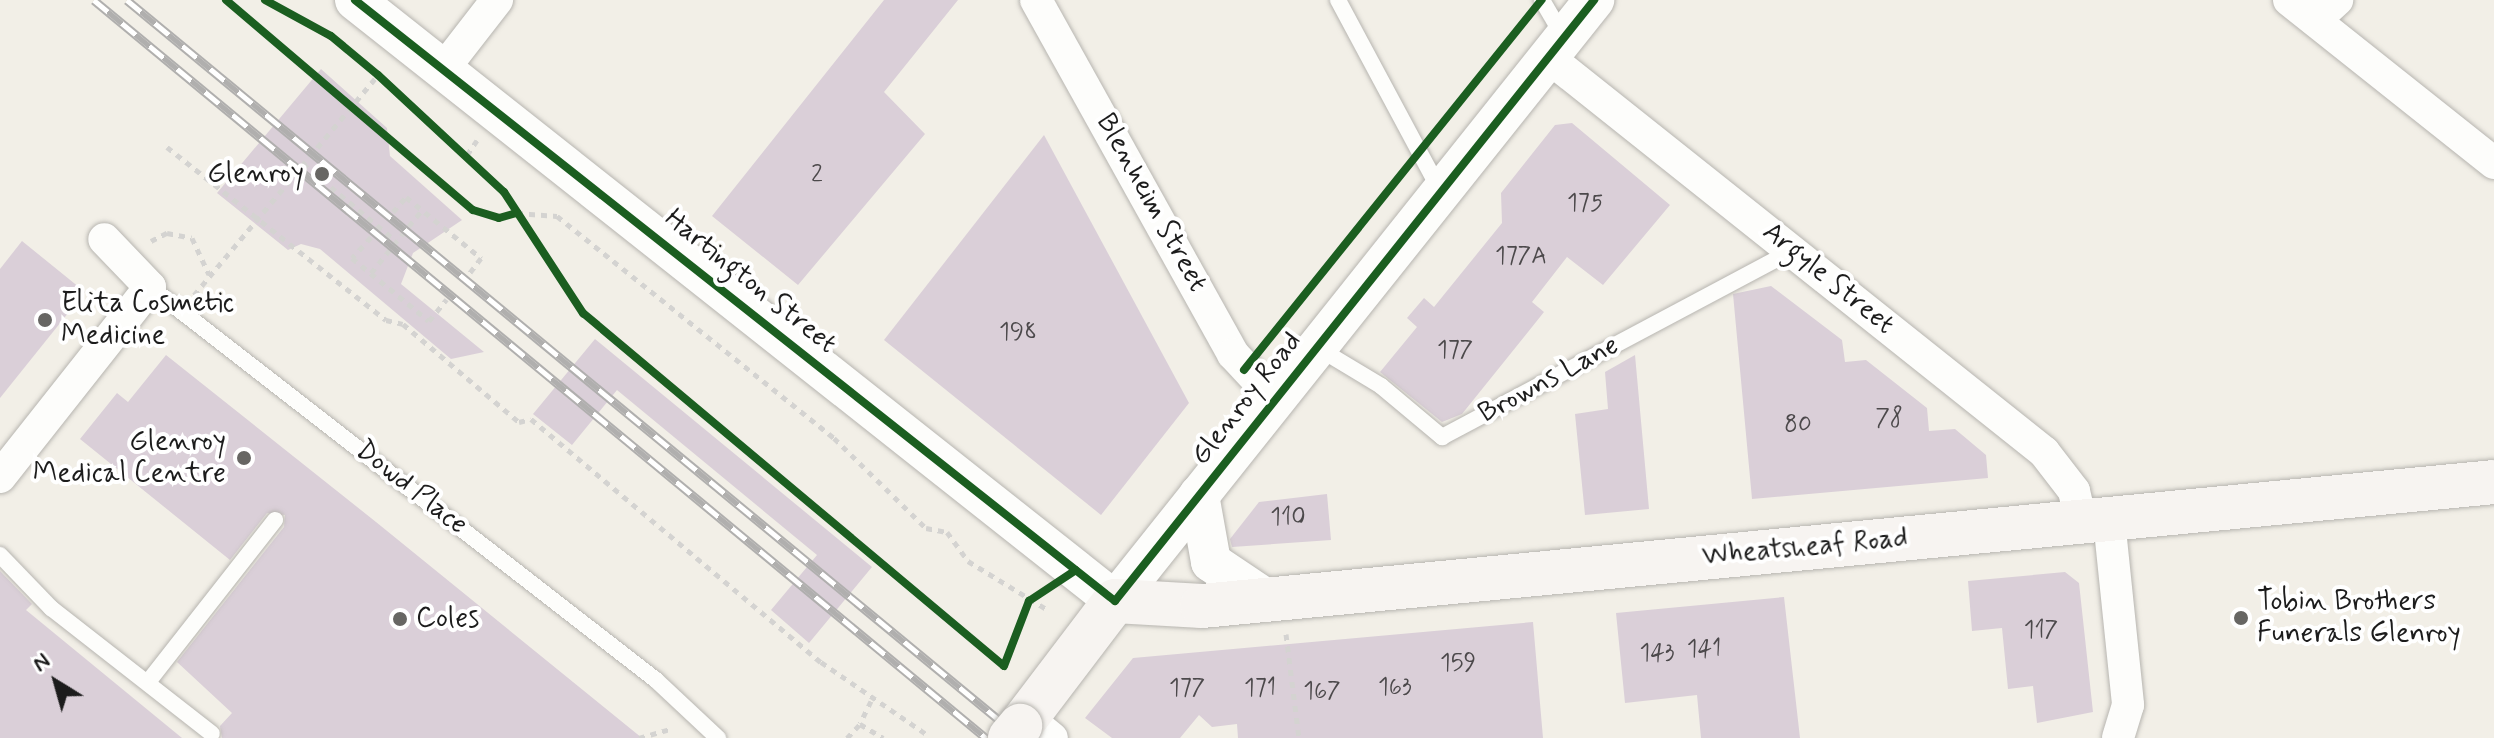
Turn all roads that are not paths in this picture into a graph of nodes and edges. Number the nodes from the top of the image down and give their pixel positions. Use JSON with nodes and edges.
{"nodes":[{"id":1,"x":355,"y":0,"type":"edge"},
{"id":2,"x":497,"y":0,"type":"edge"},
{"id":3,"x":1036,"y":0,"type":"edge"},
{"id":4,"x":1338,"y":0,"type":"edge"},
{"id":5,"x":1542,"y":0,"type":"edge"},
{"id":6,"x":1594,"y":0,"type":"edge"},
{"id":7,"x":2289,"y":0,"type":"edge"},
{"id":8,"x":2326,"y":10,"type":"edge"},
{"id":9,"x":389,"y":13,"type":"edge"},
{"id":10,"x":1556,"y":47,"type":"junction"},
{"id":11,"x":445,"y":67,"type":"junction"},
{"id":12,"x":2494,"y":163,"type":"edge"},
{"id":13,"x":1440,"y":190,"type":"junction"},
{"id":14,"x":115,"y":247,"type":"road end"},
{"id":15,"x":1793,"y":250,"type":"junction"},
{"id":16,"x":150,"y":287,"type":"junction"},
{"id":17,"x":1316,"y":347,"type":"junction"},
{"id":18,"x":1275,"y":399,"type":"junction"},
{"id":19,"x":0,"y":477,"type":"edge"},
{"id":20,"x":2494,"y":482,"type":"edge"},
{"id":21,"x":1199,"y":495,"type":"junction"},
{"id":22,"x":275,"y":520,"type":"dead end"},
{"id":23,"x":2095,"y":521,"type":"junction"},
{"id":24,"x":0,"y":555,"type":"edge"},
{"id":25,"x":1274,"y":598,"type":"junction"},
{"id":26,"x":1115,"y":601,"type":"junction"},
{"id":27,"x":148,"y":682,"type":"junction"},
{"id":28,"x":1028,"y":730,"type":"edge"},
{"id":29,"x":212,"y":734,"type":"dead end"},
{"id":30,"x":718,"y":738,"type":"edge"},
{"id":31,"x":2118,"y":738,"type":"edge"}],
"edges":[{"from":1,"to":9,"type":"street","name":"Hartington Street"},
{"from":2,"to":11,"type":"street"},
{"from":3,"to":18,"type":"street","name":"Blenheim Street"},
{"from":4,"to":13,"type":"lane"},
{"from":5,"to":10,"type":"lane"},
{"from":6,"to":10,"type":"street","name":"Glenroy Road"},
{"from":7,"to":8,"type":"street"},
{"from":8,"to":12,"type":"street"},
{"from":9,"to":11,"type":"street","name":"Hartington Street"},
{"from":10,"to":13,"type":"street","name":"Glenroy Road"},
{"from":10,"to":15,"type":"street","name":"Argyle Street"},
{"from":11,"to":26,"type":"street","name":"Hartington Street"},
{"from":13,"to":17,"type":"street","name":"Glenroy Road"},
{"from":14,"to":16,"type":"street","name":"Dowd Place"},
{"from":15,"to":17,"type":"lane","name":"Browns Lane"},
{"from":15,"to":23,"type":"street","name":"Argyle Street"},
{"from":16,"to":19,"type":"street"},
{"from":16,"to":30,"type":"lane","name":"Dowd Place"},
{"from":17,"to":18,"type":"street","name":"Glenroy Road"},
{"from":18,"to":21,"type":"street","name":"Glenroy Road"},
{"from":20,"to":23,"type":"main road","name":"Wheatsheaf Road"},
{"from":21,"to":25,"type":"street"},
{"from":21,"to":26,"type":"street","name":"Glenroy Road"},
{"from":22,"to":27,"type":"lane"},
{"from":23,"to":25,"type":"main road","name":"Wheatsheaf Road"},
{"from":23,"to":31,"type":"street","name":"Argyle Street"},
{"from":24,"to":27,"type":"lane"},
{"from":25,"to":26,"type":"main road","name":"Wheatsheaf Road"},
{"from":26,"to":28,"type":"main road","name":"Glenroy Road"},
{"from":27,"to":29,"type":"lane"}]}
